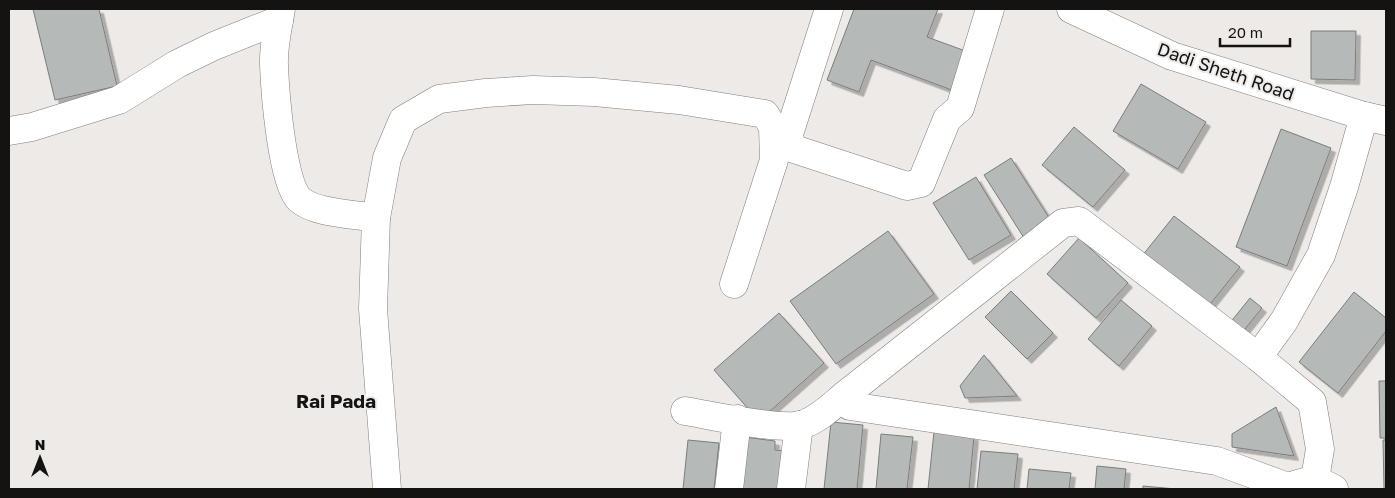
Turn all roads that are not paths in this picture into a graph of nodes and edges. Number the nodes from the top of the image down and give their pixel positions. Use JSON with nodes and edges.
{"nodes":[{"id":1,"x":829,"y":9,"type":"edge"},
{"id":2,"x":990,"y":9,"type":"edge"},
{"id":3,"x":1071,"y":9,"type":"edge"},
{"id":4,"x":280,"y":14,"type":"edge"},
{"id":5,"x":1375,"y":118,"type":"edge"},
{"id":6,"x":9,"y":131,"type":"edge"},
{"id":7,"x":376,"y":218,"type":"junction"},
{"id":8,"x":734,"y":284,"type":"dead end"},
{"id":9,"x":1258,"y":357,"type":"junction"},
{"id":10,"x":845,"y":395,"type":"junction"},
{"id":11,"x":685,"y":411,"type":"dead end"},
{"id":12,"x":736,"y":425,"type":"junction"},
{"id":13,"x":799,"y":431,"type":"junction"},
{"id":14,"x":1324,"y":484,"type":"edge"},
{"id":15,"x":387,"y":489,"type":"edge"},
{"id":16,"x":729,"y":489,"type":"edge"},
{"id":17,"x":791,"y":489,"type":"edge"}],
"edges":[{"from":1,"to":2,"type":"street"},
{"from":3,"to":5,"type":"street","name":"Dadi Sheth Road"},
{"from":4,"to":6,"type":"street"},
{"from":4,"to":7,"type":"street"},
{"from":5,"to":9,"type":"street"},
{"from":7,"to":8,"type":"street"},
{"from":7,"to":15,"type":"street"},
{"from":9,"to":10,"type":"street"},
{"from":9,"to":14,"type":"street"},
{"from":10,"to":13,"type":"street"},
{"from":10,"to":14,"type":"street"},
{"from":11,"to":12,"type":"street"},
{"from":12,"to":13,"type":"street"},
{"from":12,"to":16,"type":"street"},
{"from":13,"to":17,"type":"street"}]}
